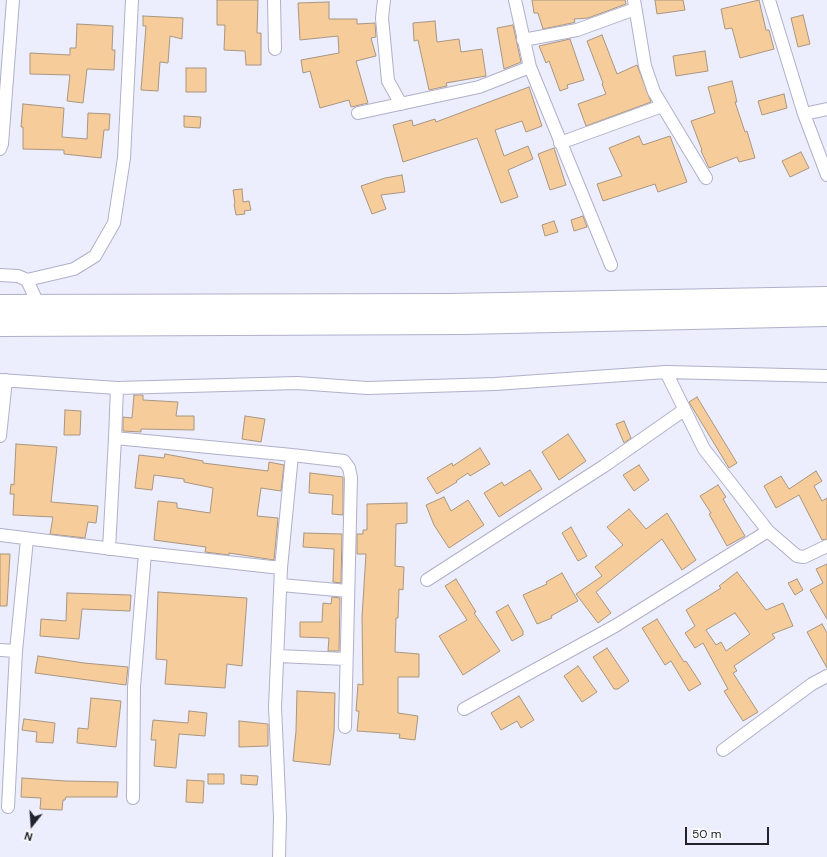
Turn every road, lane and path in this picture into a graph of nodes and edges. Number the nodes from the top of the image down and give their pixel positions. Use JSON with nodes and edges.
{"nodes":[{"id":1,"x":13,"y":0,"type":"edge"},
{"id":2,"x":132,"y":0,"type":"edge"},
{"id":3,"x":274,"y":0,"type":"edge"},
{"id":4,"x":384,"y":0,"type":"edge"},
{"id":5,"x":515,"y":0,"type":"edge"},
{"id":6,"x":773,"y":1,"type":"edge"},
{"id":7,"x":635,"y":4,"type":"edge"},
{"id":8,"x":523,"y":40,"type":"junction"},
{"id":9,"x":5,"y":42,"type":"edge"},
{"id":10,"x":275,"y":49,"type":"dead end"},
{"id":11,"x":530,"y":67,"type":"junction"},
{"id":12,"x":400,"y":104,"type":"junction"},
{"id":13,"x":662,"y":106,"type":"junction"},
{"id":14,"x":827,"y":109,"type":"edge"},
{"id":15,"x":358,"y":113,"type":"dead end"},
{"id":16,"x":804,"y":114,"type":"junction"},
{"id":17,"x":560,"y":143,"type":"junction"},
{"id":18,"x":0,"y":148,"type":"edge"},
{"id":19,"x":827,"y":175,"type":"edge"},
{"id":20,"x":706,"y":178,"type":"dead end"},
{"id":21,"x":611,"y":265,"type":"dead end"},
{"id":22,"x":0,"y":275,"type":"edge"},
{"id":23,"x":27,"y":280,"type":"junction"},
{"id":24,"x":827,"y":298,"type":"edge"},
{"id":25,"x":0,"y":306,"type":"edge"},
{"id":26,"x":39,"y":306,"type":"junction"},
{"id":27,"x":827,"y":315,"type":"edge"},
{"id":28,"x":0,"y":325,"type":"edge"},
{"id":29,"x":666,"y":372,"type":"junction"},
{"id":30,"x":827,"y":376,"type":"edge"},
{"id":31,"x":3,"y":380,"type":"edge"},
{"id":32,"x":117,"y":388,"type":"junction"},
{"id":33,"x":684,"y":410,"type":"junction"},
{"id":34,"x":0,"y":436,"type":"edge"},
{"id":35,"x":115,"y":438,"type":"junction"},
{"id":36,"x":292,"y":455,"type":"junction"},
{"id":37,"x":768,"y":531,"type":"junction"},
{"id":38,"x":0,"y":535,"type":"edge"},
{"id":39,"x":27,"y":539,"type":"junction"},
{"id":40,"x":827,"y":546,"type":"edge"},
{"id":41,"x":109,"y":549,"type":"junction"},
{"id":42,"x":145,"y":553,"type":"junction"},
{"id":43,"x":281,"y":568,"type":"junction"},
{"id":44,"x":427,"y":580,"type":"dead end"},
{"id":45,"x":281,"y":585,"type":"junction"},
{"id":46,"x":348,"y":591,"type":"junction"},
{"id":47,"x":0,"y":650,"type":"edge"},
{"id":48,"x":16,"y":651,"type":"junction"},
{"id":49,"x":278,"y":656,"type":"junction"},
{"id":50,"x":346,"y":659,"type":"junction"},
{"id":51,"x":827,"y":676,"type":"edge"},
{"id":52,"x":464,"y":709,"type":"dead end"},
{"id":53,"x":345,"y":727,"type":"dead end"},
{"id":54,"x":723,"y":750,"type":"dead end"},
{"id":55,"x":133,"y":798,"type":"dead end"},
{"id":56,"x":8,"y":807,"type":"dead end"},
{"id":57,"x":279,"y":857,"type":"edge"}],
"edges":[{"from":1,"to":9,"type":"street"},
{"from":2,"to":23,"type":"street"},
{"from":3,"to":10,"type":"street"},
{"from":4,"to":12,"type":"street"},
{"from":5,"to":8,"type":"street"},
{"from":6,"to":16,"type":"street"},
{"from":7,"to":8,"type":"street"},
{"from":7,"to":13,"type":"street"},
{"from":8,"to":11,"type":"street"},
{"from":9,"to":18,"type":"street"},
{"from":11,"to":12,"type":"street"},
{"from":11,"to":17,"type":"street"},
{"from":12,"to":15,"type":"street"},
{"from":13,"to":17,"type":"street"},
{"from":13,"to":20,"type":"street"},
{"from":14,"to":16,"type":"street"},
{"from":16,"to":19,"type":"street"},
{"from":17,"to":21,"type":"street"},
{"from":22,"to":23,"type":"street"},
{"from":23,"to":26,"type":"street"},
{"from":24,"to":26,"type":"highway"},
{"from":25,"to":26,"type":"highway"},
{"from":27,"to":28,"type":"highway"},
{"from":29,"to":30,"type":"street"},
{"from":29,"to":32,"type":"street"},
{"from":29,"to":33,"type":"street"},
{"from":31,"to":32,"type":"street"},
{"from":31,"to":34,"type":"street"},
{"from":32,"to":35,"type":"street"},
{"from":33,"to":37,"type":"street"},
{"from":33,"to":44,"type":"street"},
{"from":35,"to":36,"type":"street"},
{"from":35,"to":41,"type":"street"},
{"from":36,"to":43,"type":"street"},
{"from":36,"to":46,"type":"street"},
{"from":37,"to":40,"type":"street"},
{"from":37,"to":52,"type":"street"},
{"from":38,"to":39,"type":"street"},
{"from":39,"to":41,"type":"street"},
{"from":39,"to":48,"type":"street"},
{"from":41,"to":42,"type":"street"},
{"from":42,"to":43,"type":"street"},
{"from":42,"to":55,"type":"street"},
{"from":43,"to":45,"type":"street"},
{"from":45,"to":46,"type":"street"},
{"from":45,"to":49,"type":"street"},
{"from":46,"to":50,"type":"street"},
{"from":47,"to":48,"type":"street"},
{"from":48,"to":56,"type":"street"},
{"from":49,"to":50,"type":"street"},
{"from":49,"to":57,"type":"street"},
{"from":50,"to":53,"type":"street"},
{"from":51,"to":54,"type":"street"}]}
